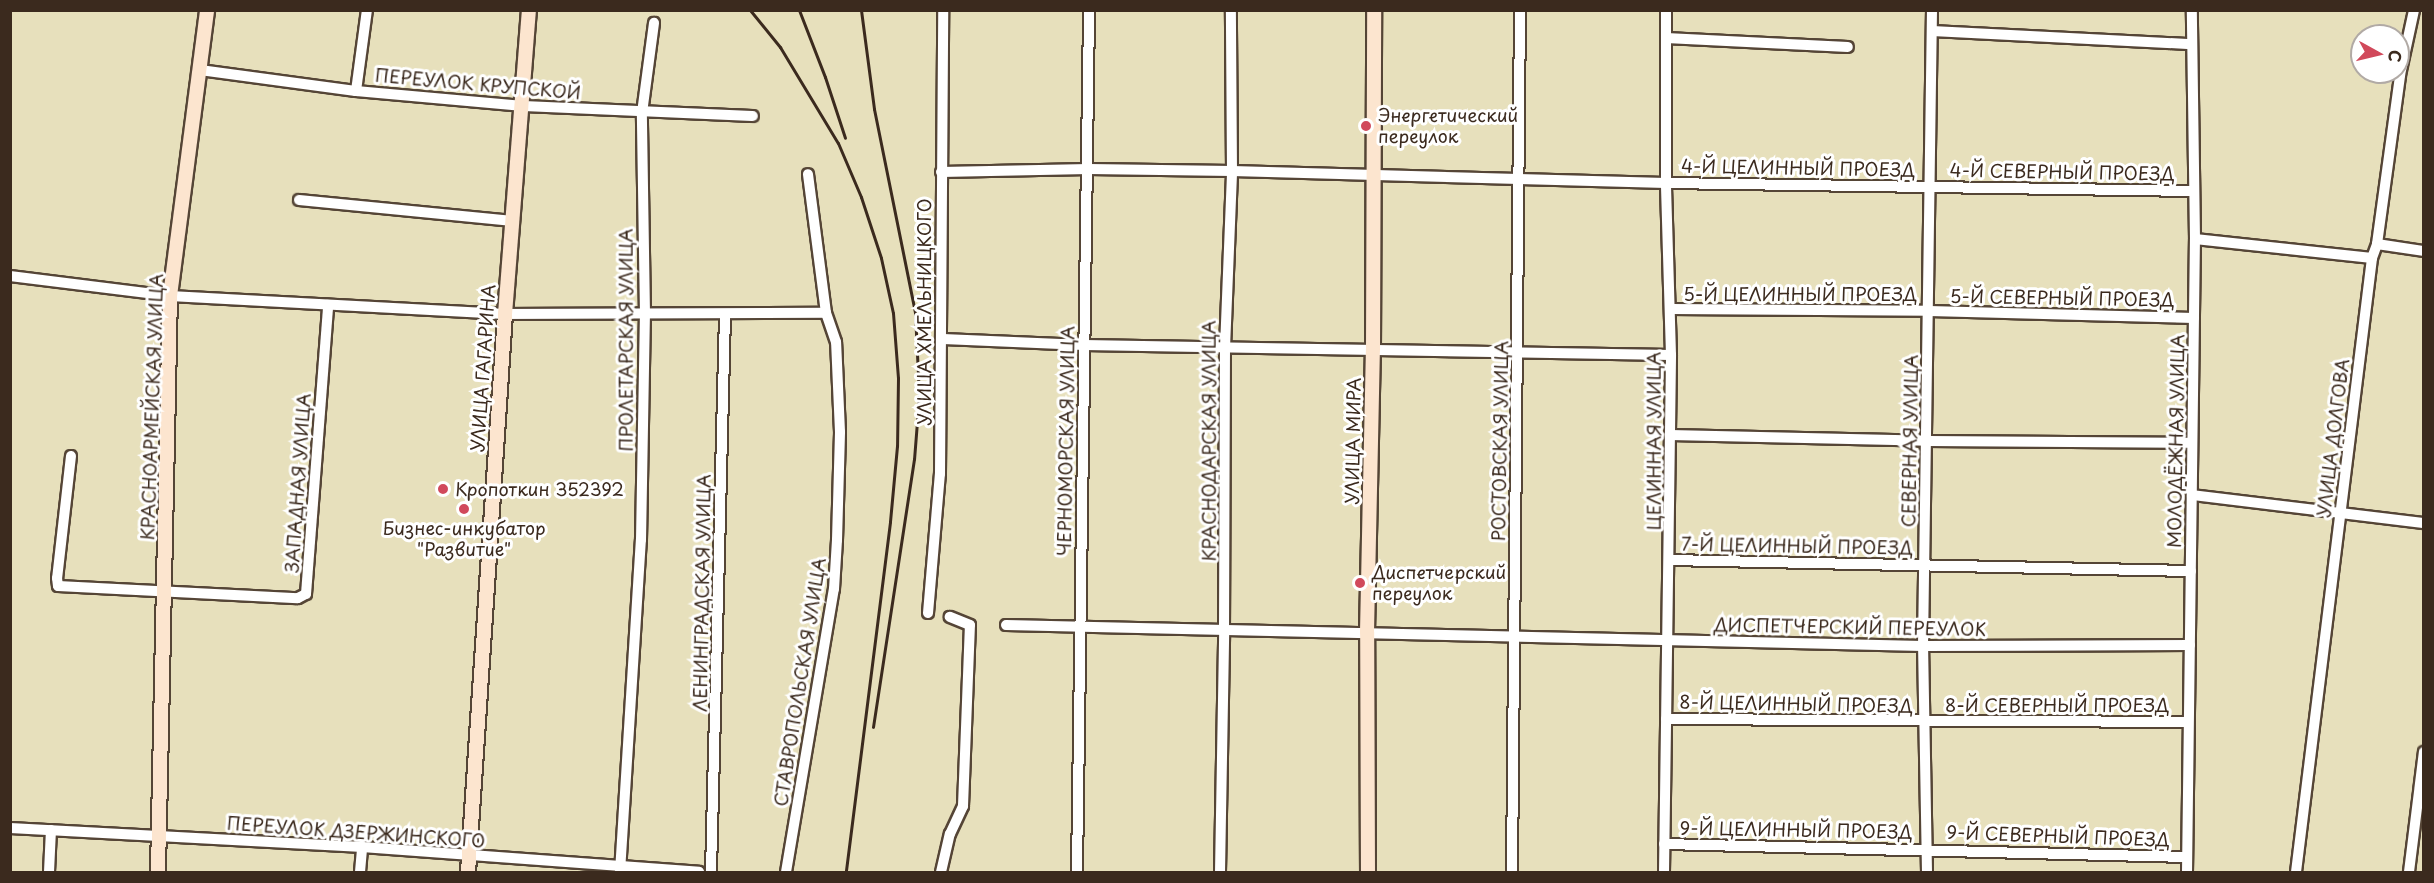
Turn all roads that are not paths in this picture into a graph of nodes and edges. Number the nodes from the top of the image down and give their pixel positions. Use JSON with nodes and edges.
{"nodes":[{"id":1,"x":207,"y":10,"type":"edge"},
{"id":2,"x":367,"y":10,"type":"edge"},
{"id":3,"x":529,"y":10,"type":"edge"},
{"id":4,"x":944,"y":10,"type":"edge"},
{"id":5,"x":1089,"y":10,"type":"edge"},
{"id":6,"x":1231,"y":10,"type":"edge"},
{"id":7,"x":1374,"y":10,"type":"edge"},
{"id":8,"x":1520,"y":10,"type":"edge"},
{"id":9,"x":1666,"y":10,"type":"edge"},
{"id":10,"x":1932,"y":10,"type":"edge"},
{"id":11,"x":2192,"y":10,"type":"edge"},
{"id":12,"x":2414,"y":10,"type":"edge"},
{"id":13,"x":654,"y":23,"type":"dead end"},
{"id":14,"x":1932,"y":31,"type":"junction"},
{"id":15,"x":1666,"y":38,"type":"junction"},
{"id":16,"x":2192,"y":44,"type":"junction"},
{"id":17,"x":1848,"y":47,"type":"dead end"},
{"id":18,"x":200,"y":70,"type":"junction"},
{"id":19,"x":356,"y":91,"type":"junction"},
{"id":20,"x":523,"y":106,"type":"junction"},
{"id":21,"x":642,"y":113,"type":"junction"},
{"id":22,"x":753,"y":116,"type":"dead end"},
{"id":23,"x":1089,"y":169,"type":"junction"},
{"id":24,"x":1232,"y":171,"type":"junction"},
{"id":25,"x":940,"y":172,"type":"junction"},
{"id":26,"x":808,"y":174,"type":"dead end"},
{"id":27,"x":1375,"y":176,"type":"junction"},
{"id":28,"x":1518,"y":179,"type":"junction"},
{"id":29,"x":1666,"y":183,"type":"junction"},
{"id":30,"x":1929,"y":186,"type":"junction"},
{"id":31,"x":2194,"y":191,"type":"junction"},
{"id":32,"x":299,"y":200,"type":"dead end"},
{"id":33,"x":513,"y":221,"type":"junction"},
{"id":34,"x":2195,"y":239,"type":"junction"},
{"id":35,"x":2378,"y":244,"type":"junction"},
{"id":36,"x":2424,"y":251,"type":"edge"},
{"id":37,"x":2372,"y":258,"type":"junction"},
{"id":38,"x":10,"y":276,"type":"edge"},
{"id":39,"x":170,"y":296,"type":"junction"},
{"id":40,"x":328,"y":305,"type":"junction"},
{"id":41,"x":1671,"y":309,"type":"junction"},
{"id":42,"x":1929,"y":311,"type":"junction"},
{"id":43,"x":826,"y":313,"type":"junction"},
{"id":44,"x":504,"y":314,"type":"junction"},
{"id":45,"x":726,"y":314,"type":"junction"},
{"id":46,"x":645,"y":315,"type":"junction"},
{"id":47,"x":2194,"y":318,"type":"junction"},
{"id":48,"x":943,"y":339,"type":"junction"},
{"id":49,"x":1084,"y":345,"type":"junction"},
{"id":50,"x":1225,"y":348,"type":"junction"},
{"id":51,"x":1373,"y":349,"type":"junction"},
{"id":52,"x":1518,"y":353,"type":"junction"},
{"id":53,"x":1671,"y":355,"type":"junction"},
{"id":54,"x":1671,"y":435,"type":"junction"},
{"id":55,"x":1928,"y":441,"type":"junction"},
{"id":56,"x":2192,"y":443,"type":"junction"},
{"id":57,"x":71,"y":456,"type":"dead end"},
{"id":58,"x":2192,"y":495,"type":"junction"},
{"id":59,"x":2341,"y":513,"type":"junction"},
{"id":60,"x":2424,"y":523,"type":"edge"},
{"id":61,"x":1670,"y":560,"type":"junction"},
{"id":62,"x":1924,"y":565,"type":"junction"},
{"id":63,"x":2191,"y":571,"type":"junction"},
{"id":64,"x":165,"y":590,"type":"junction"},
{"id":65,"x":928,"y":613,"type":"dead end"},
{"id":66,"x":950,"y":617,"type":"dead end"},
{"id":67,"x":1006,"y":626,"type":"dead end"},
{"id":68,"x":1080,"y":629,"type":"junction"},
{"id":69,"x":1224,"y":632,"type":"junction"},
{"id":70,"x":1367,"y":632,"type":"junction"},
{"id":71,"x":1515,"y":638,"type":"junction"},
{"id":72,"x":1668,"y":641,"type":"junction"},
{"id":73,"x":2190,"y":645,"type":"junction"},
{"id":74,"x":1923,"y":646,"type":"junction"},
{"id":75,"x":1666,"y":718,"type":"junction"},
{"id":76,"x":1925,"y":722,"type":"junction"},
{"id":77,"x":2188,"y":722,"type":"junction"},
{"id":78,"x":2424,"y":752,"type":"edge"},
{"id":79,"x":10,"y":828,"type":"edge"},
{"id":80,"x":51,"y":830,"type":"junction"},
{"id":81,"x":158,"y":837,"type":"junction"},
{"id":82,"x":1665,"y":844,"type":"junction"},
{"id":83,"x":362,"y":847,"type":"junction"},
{"id":84,"x":1927,"y":849,"type":"junction"},
{"id":85,"x":469,"y":855,"type":"junction"},
{"id":86,"x":2187,"y":857,"type":"junction"},
{"id":87,"x":620,"y":870,"type":"edge"},
{"id":88,"x":49,"y":873,"type":"edge"},
{"id":89,"x":158,"y":873,"type":"edge"},
{"id":90,"x":360,"y":873,"type":"edge"},
{"id":91,"x":468,"y":873,"type":"edge"},
{"id":92,"x":699,"y":873,"type":"edge"},
{"id":93,"x":711,"y":873,"type":"edge"},
{"id":94,"x":786,"y":873,"type":"edge"},
{"id":95,"x":941,"y":873,"type":"edge"},
{"id":96,"x":1077,"y":873,"type":"edge"},
{"id":97,"x":1220,"y":873,"type":"edge"},
{"id":98,"x":1368,"y":873,"type":"edge"},
{"id":99,"x":1512,"y":873,"type":"edge"},
{"id":100,"x":1664,"y":873,"type":"edge"},
{"id":101,"x":1927,"y":873,"type":"edge"},
{"id":102,"x":2187,"y":873,"type":"edge"},
{"id":103,"x":2296,"y":873,"type":"edge"},
{"id":104,"x":2409,"y":873,"type":"edge"}],
"edges":[{"from":1,"to":18,"type":"street","name":"КРАСНОАРМЕЙСКАЯ УЛИЦА"},
{"from":2,"to":19,"type":"street"},
{"from":3,"to":20,"type":"street","name":"УЛИЦА ГАГАРИНА"},
{"from":4,"to":25,"type":"street","name":"УЛИЦА ХМЕЛЬНИЦКОГО"},
{"from":5,"to":23,"type":"street","name":"ЧЕРНОМОРСКАЯ УЛИЦА"},
{"from":6,"to":24,"type":"street","name":"КРАСНОДАРСКАЯ УЛИЦА"},
{"from":7,"to":27,"type":"street","name":"УЛИЦА МИРА"},
{"from":8,"to":28,"type":"street","name":"РОСТОВСКАЯ УЛИЦА"},
{"from":9,"to":15,"type":"street","name":"ЦЕЛИННАЯ УЛИЦА"},
{"from":10,"to":14,"type":"street","name":"СЕВЕРНАЯ УЛИЦА"},
{"from":11,"to":16,"type":"street","name":"МОЛОДЁЖНАЯ УЛИЦА"},
{"from":12,"to":35,"type":"street","name":"УЛИЦА ДОЛГОВА"},
{"from":13,"to":21,"type":"street","name":"ПРОЛЕТАРСКАЯ УЛИЦА"},
{"from":14,"to":16,"type":"street"},
{"from":14,"to":30,"type":"street","name":"СЕВЕРНАЯ УЛИЦА"},
{"from":15,"to":17,"type":"street"},
{"from":15,"to":29,"type":"street","name":"ЦЕЛИННАЯ УЛИЦА"},
{"from":16,"to":31,"type":"street","name":"МОЛОДЁЖНАЯ УЛИЦА"},
{"from":18,"to":19,"type":"street","name":"ПЕРЕУЛОК КРУПСКОЙ"},
{"from":18,"to":39,"type":"street","name":"КРАСНОАРМЕЙСКАЯ УЛИЦА"},
{"from":19,"to":20,"type":"street","name":"ПЕРЕУЛОК КРУПСКОЙ"},
{"from":20,"to":21,"type":"street","name":"ПЕРЕУЛОК КРУПСКОЙ"},
{"from":20,"to":33,"type":"street","name":"УЛИЦА ГАГАРИНА"},
{"from":21,"to":22,"type":"street","name":"ПЕРЕУЛОК КРУПСКОЙ"},
{"from":21,"to":46,"type":"street","name":"ПРОЛЕТАРСКАЯ УЛИЦА"},
{"from":23,"to":24,"type":"street"},
{"from":23,"to":25,"type":"street"},
{"from":23,"to":49,"type":"street","name":"ЧЕРНОМОРСКАЯ УЛИЦА"},
{"from":24,"to":27,"type":"street"},
{"from":24,"to":50,"type":"street","name":"КРАСНОДАРСКАЯ УЛИЦА"},
{"from":25,"to":48,"type":"street","name":"УЛИЦА ХМЕЛЬНИЦКОГО"},
{"from":26,"to":43,"type":"street","name":"СТАВРОПОЛЬСКАЯ УЛИЦА"},
{"from":27,"to":28,"type":"street"},
{"from":27,"to":51,"type":"street","name":"УЛИЦА МИРА"},
{"from":28,"to":29,"type":"street"},
{"from":28,"to":52,"type":"street","name":"РОСТОВСКАЯ УЛИЦА"},
{"from":29,"to":30,"type":"street","name":"4-Й ЦЕЛИННЫЙ ПРОЕЗД"},
{"from":29,"to":41,"type":"street","name":"ЦЕЛИННАЯ УЛИЦА"},
{"from":30,"to":31,"type":"street","name":"4-Й СЕВЕРНЫЙ ПРОЕЗД"},
{"from":30,"to":42,"type":"street","name":"СЕВЕРНАЯ УЛИЦА"},
{"from":31,"to":34,"type":"street","name":"МОЛОДЁЖНАЯ УЛИЦА"},
{"from":32,"to":33,"type":"street"},
{"from":33,"to":44,"type":"street","name":"УЛИЦА ГАГАРИНА"},
{"from":34,"to":37,"type":"street"},
{"from":34,"to":47,"type":"street","name":"МОЛОДЁЖНАЯ УЛИЦА"},
{"from":35,"to":36,"type":"street"},
{"from":35,"to":37,"type":"street","name":"УЛИЦА ДОЛГОВА"},
{"from":37,"to":59,"type":"street","name":"УЛИЦА ДОЛГОВА"},
{"from":38,"to":39,"type":"street"},
{"from":39,"to":40,"type":"street"},
{"from":39,"to":64,"type":"street","name":"КРАСНОАРМЕЙСКАЯ УЛИЦА"},
{"from":40,"to":44,"type":"street"},
{"from":40,"to":64,"type":"street","name":"ЗАПАДНАЯ УЛИЦА"},
{"from":41,"to":42,"type":"street","name":"5-Й ЦЕЛИННЫЙ ПРОЕЗД"},
{"from":41,"to":53,"type":"street","name":"ЦЕЛИННАЯ УЛИЦА"},
{"from":42,"to":47,"type":"street","name":"5-Й СЕВЕРНЫЙ ПРОЕЗД"},
{"from":42,"to":55,"type":"street","name":"СЕВЕРНАЯ УЛИЦА"},
{"from":43,"to":45,"type":"street"},
{"from":43,"to":94,"type":"street","name":"СТАВРОПОЛЬСКАЯ УЛИЦА"},
{"from":44,"to":46,"type":"street"},
{"from":44,"to":85,"type":"street","name":"УЛИЦА ГАГАРИНА"},
{"from":45,"to":46,"type":"street"},
{"from":45,"to":93,"type":"street","name":"ЛЕНИНГРАДСКАЯ УЛИЦА"},
{"from":46,"to":87,"type":"street","name":"ПРОЛЕТАРСКАЯ УЛИЦА"},
{"from":47,"to":56,"type":"street","name":"МОЛОДЁЖНАЯ УЛИЦА"},
{"from":48,"to":49,"type":"street"},
{"from":48,"to":65,"type":"street","name":"УЛИЦА ХМЕЛЬНИЦКОГО"},
{"from":49,"to":50,"type":"street"},
{"from":49,"to":68,"type":"street","name":"ЧЕРНОМОРСКАЯ УЛИЦА"},
{"from":50,"to":51,"type":"street"},
{"from":50,"to":69,"type":"street","name":"КРАСНОДАРСКАЯ УЛИЦА"},
{"from":51,"to":52,"type":"street"},
{"from":51,"to":70,"type":"street","name":"УЛИЦА МИРА"},
{"from":52,"to":53,"type":"street"},
{"from":52,"to":71,"type":"street","name":"РОСТОВСКАЯ УЛИЦА"},
{"from":53,"to":54,"type":"street","name":"ЦЕЛИННАЯ УЛИЦА"},
{"from":54,"to":55,"type":"street"},
{"from":54,"to":61,"type":"street","name":"ЦЕЛИННАЯ УЛИЦА"},
{"from":55,"to":56,"type":"street"},
{"from":55,"to":62,"type":"street","name":"СЕВЕРНАЯ УЛИЦА"},
{"from":56,"to":58,"type":"street","name":"МОЛОДЁЖНАЯ УЛИЦА"},
{"from":57,"to":64,"type":"street"},
{"from":58,"to":59,"type":"street"},
{"from":58,"to":63,"type":"street","name":"МОЛОДЁЖНАЯ УЛИЦА"},
{"from":59,"to":60,"type":"street"},
{"from":59,"to":103,"type":"street","name":"УЛИЦА ДОЛГОВА"},
{"from":61,"to":62,"type":"street","name":"7-Й ЦЕЛИННЫЙ ПРОЕЗД"},
{"from":61,"to":72,"type":"street","name":"ЦЕЛИННАЯ УЛИЦА"},
{"from":62,"to":63,"type":"street","name":"7-Й ЦЕЛИННЫЙ ПРОЕЗД"},
{"from":62,"to":74,"type":"street","name":"СЕВЕРНАЯ УЛИЦА"},
{"from":63,"to":73,"type":"street","name":"МОЛОДЁЖНАЯ УЛИЦА"},
{"from":64,"to":81,"type":"street","name":"КРАСНОАРМЕЙСКАЯ УЛИЦА"},
{"from":66,"to":95,"type":"street"},
{"from":67,"to":68,"type":"street","name":"ДИСПЕТЧЕРСКИЙ ПЕРЕУЛОК"},
{"from":68,"to":69,"type":"street","name":"ДИСПЕТЧЕРСКИЙ ПЕРЕУЛОК"},
{"from":68,"to":96,"type":"street","name":"ЧЕРНОМОРСКАЯ УЛИЦА"},
{"from":69,"to":70,"type":"street","name":"ДИСПЕТЧЕРСКИЙ ПЕРЕУЛОК"},
{"from":69,"to":97,"type":"street","name":"КРАСНОДАРСКАЯ УЛИЦА"},
{"from":70,"to":71,"type":"street","name":"ДИСПЕТЧЕРСКИЙ ПЕРЕУЛОК"},
{"from":70,"to":98,"type":"street","name":"УЛИЦА МИРА"},
{"from":71,"to":72,"type":"street","name":"ДИСПЕТЧЕРСКИЙ ПЕРЕУЛОК"},
{"from":71,"to":99,"type":"street","name":"РОСТОВСКАЯ УЛИЦА"},
{"from":72,"to":74,"type":"street","name":"ДИСПЕТЧЕРСКИЙ ПЕРЕУЛОК"},
{"from":72,"to":75,"type":"street","name":"ЦЕЛИННАЯ УЛИЦА"},
{"from":73,"to":74,"type":"street","name":"ДИСПЕТЧЕРСКИЙ ПЕРЕУЛОК"},
{"from":73,"to":77,"type":"street","name":"МОЛОДЁЖНАЯ УЛИЦА"},
{"from":74,"to":76,"type":"street","name":"СЕВЕРНАЯ УЛИЦА"},
{"from":75,"to":76,"type":"street","name":"8-Й ЦЕЛИННЫЙ ПРОЕЗД"},
{"from":75,"to":82,"type":"street","name":"ЦЕЛИННАЯ УЛИЦА"},
{"from":76,"to":77,"type":"street","name":"8-Й СЕВЕРНЫЙ ПРОЕЗД"},
{"from":76,"to":84,"type":"street","name":"СЕВЕРНАЯ УЛИЦА"},
{"from":77,"to":86,"type":"street","name":"МОЛОДЁЖНАЯ УЛИЦА"},
{"from":78,"to":104,"type":"street"},
{"from":79,"to":80,"type":"street","name":"ПЕРЕУЛОК ДЗЕРЖИНСКОГО"},
{"from":80,"to":81,"type":"street","name":"ПЕРЕУЛОК ДЗЕРЖИНСКОГО"},
{"from":80,"to":88,"type":"street"},
{"from":81,"to":83,"type":"street","name":"ПЕРЕУЛОК ДЗЕРЖИНСКОГО"},
{"from":81,"to":89,"type":"street","name":"КРАСНОАРМЕЙСКАЯ УЛИЦА"},
{"from":82,"to":84,"type":"street","name":"9-Й ЦЕЛИННЫЙ ПРОЕЗД"},
{"from":82,"to":100,"type":"street","name":"ЦЕЛИННАЯ УЛИЦА"},
{"from":83,"to":85,"type":"street","name":"ПЕРЕУЛОК ДЗЕРЖИНСКОГО"},
{"from":83,"to":90,"type":"street"},
{"from":84,"to":86,"type":"street","name":"9-Й СЕВЕРНЫЙ ПРОЕЗД"},
{"from":84,"to":101,"type":"street","name":"СЕВЕРНАЯ УЛИЦА"},
{"from":85,"to":87,"type":"street","name":"ПЕРЕУЛОК ДЗЕРЖИНСКОГО"},
{"from":85,"to":91,"type":"street","name":"УЛИЦА ГАГАРИНА"},
{"from":86,"to":102,"type":"street","name":"МОЛОДЁЖНАЯ УЛИЦА"},
{"from":87,"to":92,"type":"street","name":"ПЕРЕУЛОК ДЗЕРЖИНСКОГО"}]}
